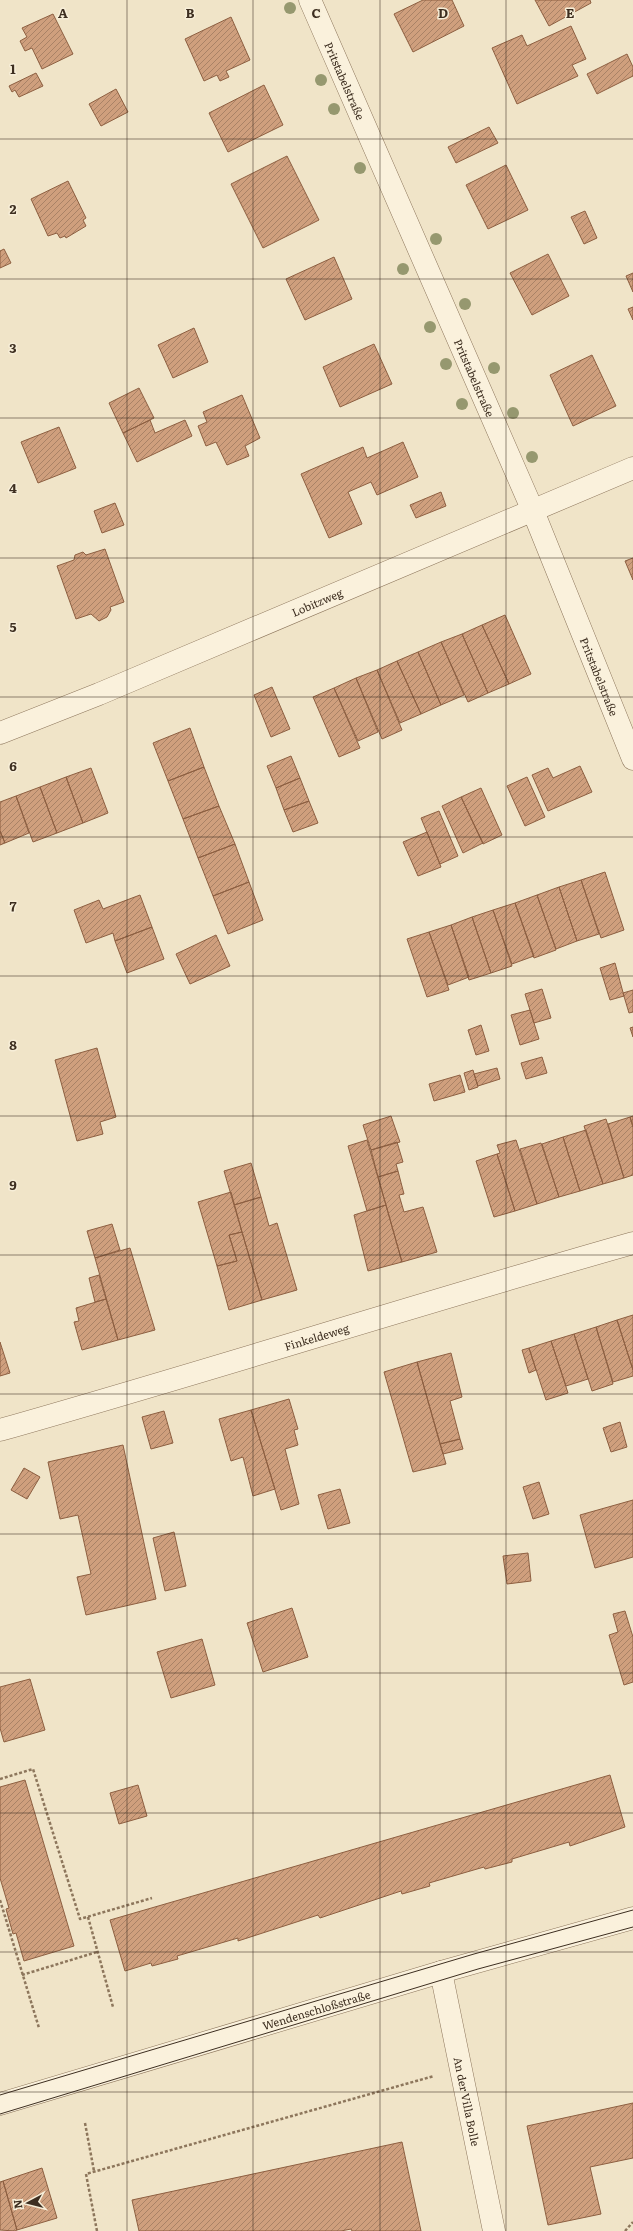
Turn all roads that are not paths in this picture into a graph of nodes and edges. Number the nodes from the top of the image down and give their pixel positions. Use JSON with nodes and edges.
{"nodes":[{"id":1,"x":310,"y":0,"type":"edge"},
{"id":2,"x":633,"y":468,"type":"edge"},
{"id":3,"x":533,"y":512,"type":"junction"},
{"id":4,"x":0,"y":733,"type":"edge"},
{"id":5,"x":633,"y":759,"type":"edge"},
{"id":6,"x":633,"y":1243,"type":"edge"},
{"id":7,"x":0,"y":1430,"type":"edge"},
{"id":8,"x":633,"y":1918,"type":"edge"},
{"id":9,"x":441,"y":1972,"type":"junction"},
{"id":10,"x":0,"y":2104,"type":"edge"},
{"id":11,"x":494,"y":2231,"type":"edge"}],
"edges":[{"from":1,"to":3,"type":"street","name":"Pritstabelstraße"},
{"from":2,"to":3,"type":"street","name":"Lobitzweg"},
{"from":3,"to":4,"type":"street","name":"Lobitzweg"},
{"from":3,"to":5,"type":"street","name":"Pritstabelstraße"},
{"from":6,"to":7,"type":"street","name":"Finkeldeweg"},
{"from":8,"to":9,"type":"street","name":"Wendenschloßstraße"},
{"from":9,"to":10,"type":"street","name":"Wendenschloßstraße"},
{"from":9,"to":11,"type":"street","name":"An der Villa Bolle"}]}
